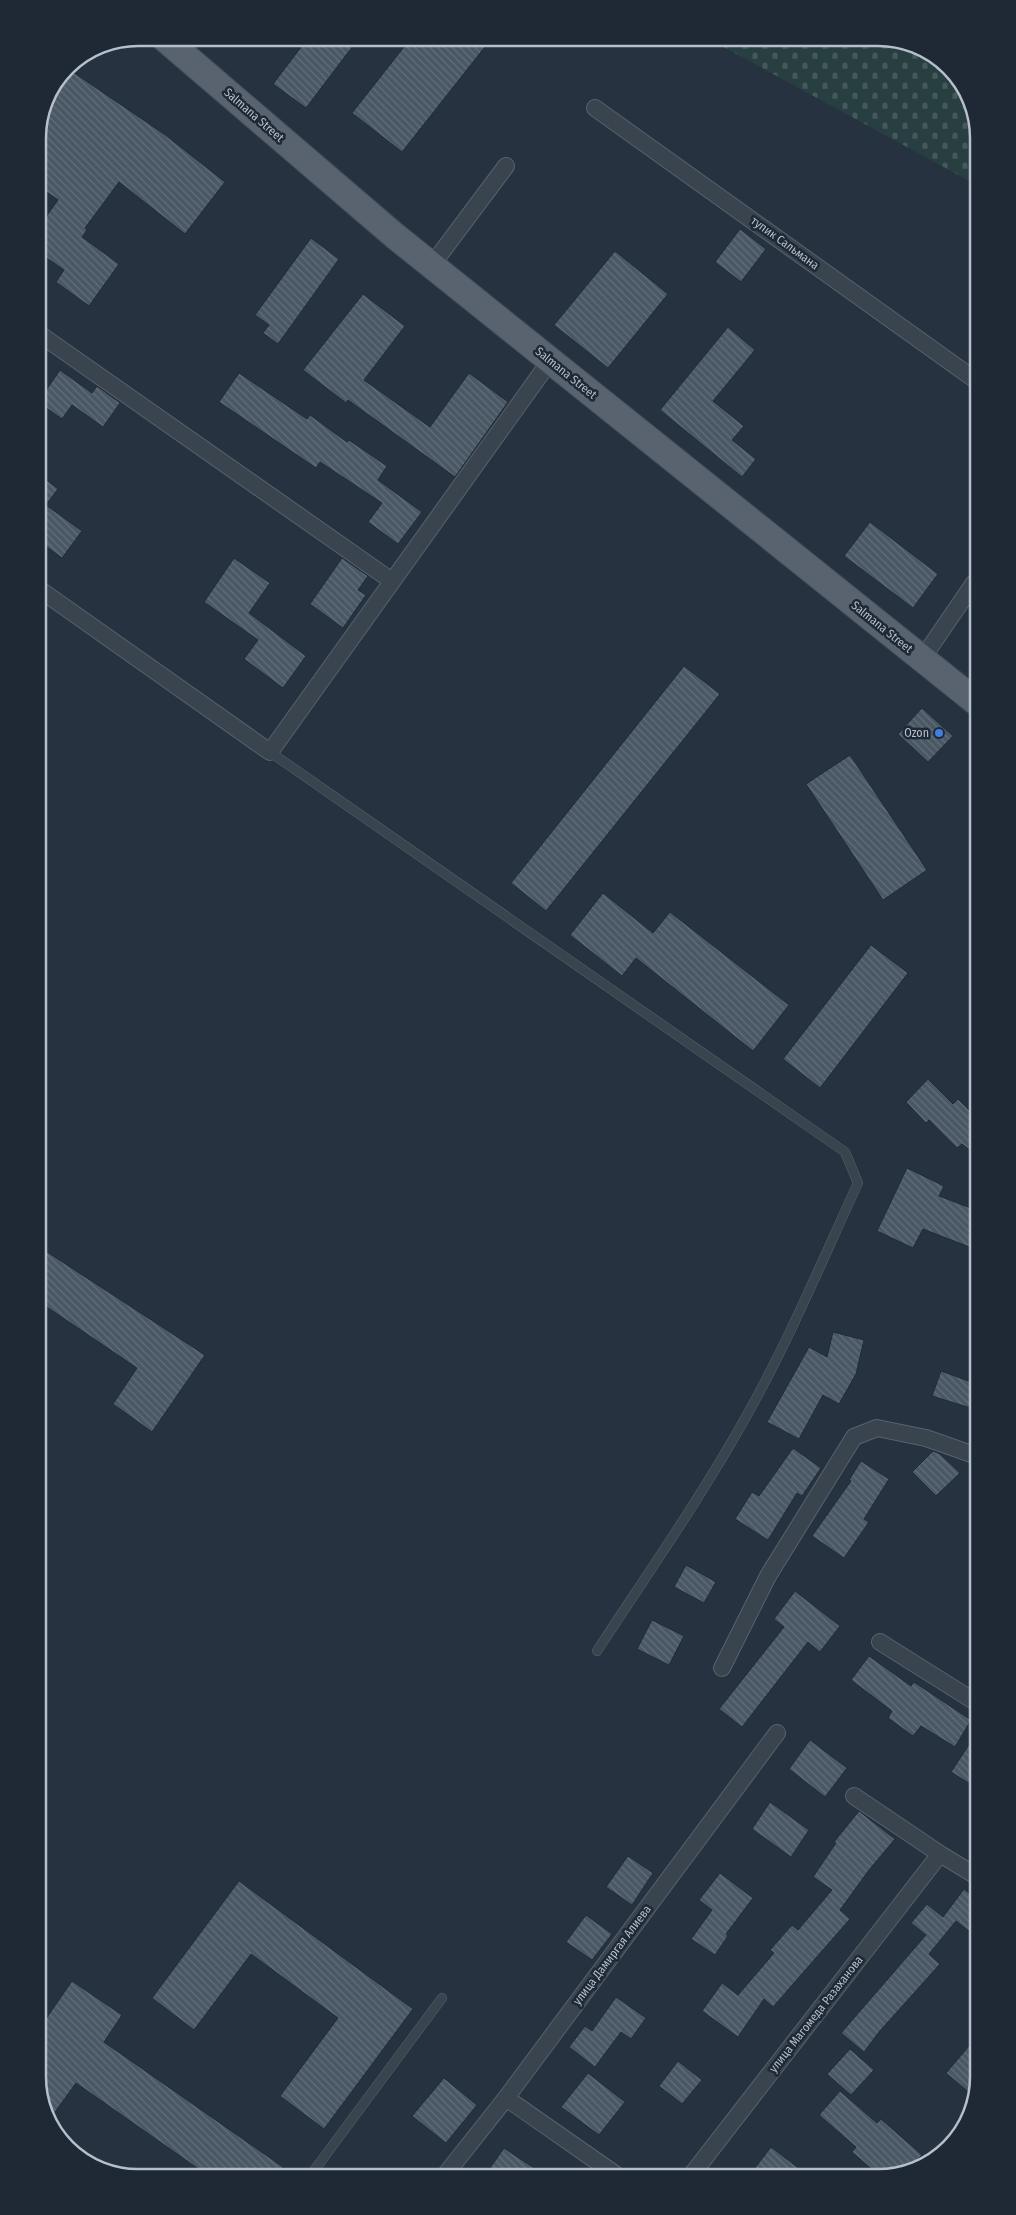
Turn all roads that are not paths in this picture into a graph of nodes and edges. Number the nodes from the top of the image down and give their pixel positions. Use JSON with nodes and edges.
{"nodes":[{"id":1,"x":173,"y":46,"type":"edge"},
{"id":2,"x":595,"y":108,"type":"dead end"},
{"id":3,"x":506,"y":166,"type":"dead end"},
{"id":4,"x":432,"y":265,"type":"junction"},
{"id":5,"x":46,"y":339,"type":"edge"},
{"id":6,"x":550,"y":360,"type":"junction"},
{"id":7,"x":970,"y":375,"type":"edge"},
{"id":8,"x":392,"y":581,"type":"junction"},
{"id":9,"x":970,"y":589,"type":"edge"},
{"id":10,"x":46,"y":595,"type":"edge"},
{"id":11,"x":922,"y":659,"type":"junction"},
{"id":12,"x":970,"y":697,"type":"edge"},
{"id":13,"x":270,"y":752,"type":"junction"},
{"id":14,"x":970,"y":1454,"type":"edge"},
{"id":15,"x":880,"y":1642,"type":"dead end"},
{"id":16,"x":597,"y":1651,"type":"dead end"},
{"id":17,"x":722,"y":1668,"type":"dead end"},
{"id":18,"x":970,"y":1698,"type":"edge"},
{"id":19,"x":777,"y":1733,"type":"dead end"},
{"id":20,"x":854,"y":1796,"type":"dead end"},
{"id":21,"x":940,"y":1854,"type":"junction"},
{"id":22,"x":970,"y":1872,"type":"edge"},
{"id":23,"x":442,"y":1998,"type":"dead end"},
{"id":24,"x":506,"y":2098,"type":"junction"},
{"id":25,"x":315,"y":2169,"type":"edge"},
{"id":26,"x":450,"y":2169,"type":"edge"},
{"id":27,"x":608,"y":2169,"type":"edge"},
{"id":28,"x":697,"y":2169,"type":"edge"}],
"edges":[{"from":1,"to":4,"type":"main road","name":"Salmana Street"},
{"from":2,"to":7,"type":"street","name":"тупик Сальмана"},
{"from":3,"to":4,"type":"street"},
{"from":4,"to":6,"type":"main road","name":"Salmana Street"},
{"from":5,"to":8,"type":"street"},
{"from":6,"to":8,"type":"street"},
{"from":6,"to":11,"type":"main road","name":"Salmana Street"},
{"from":8,"to":13,"type":"street"},
{"from":9,"to":11,"type":"street"},
{"from":10,"to":13,"type":"street"},
{"from":11,"to":12,"type":"main road","name":"Salmana Street"},
{"from":13,"to":16,"type":"lane"},
{"from":14,"to":17,"type":"street"},
{"from":15,"to":18,"type":"street"},
{"from":19,"to":24,"type":"street","name":"улица Дамиргая Алиева"},
{"from":20,"to":21,"type":"street"},
{"from":21,"to":22,"type":"street"},
{"from":21,"to":28,"type":"street","name":"улица Магомеда Разаханова"},
{"from":23,"to":25,"type":"lane"},
{"from":24,"to":26,"type":"street","name":"улица Дамиргая Алиева"},
{"from":24,"to":27,"type":"street"}]}
